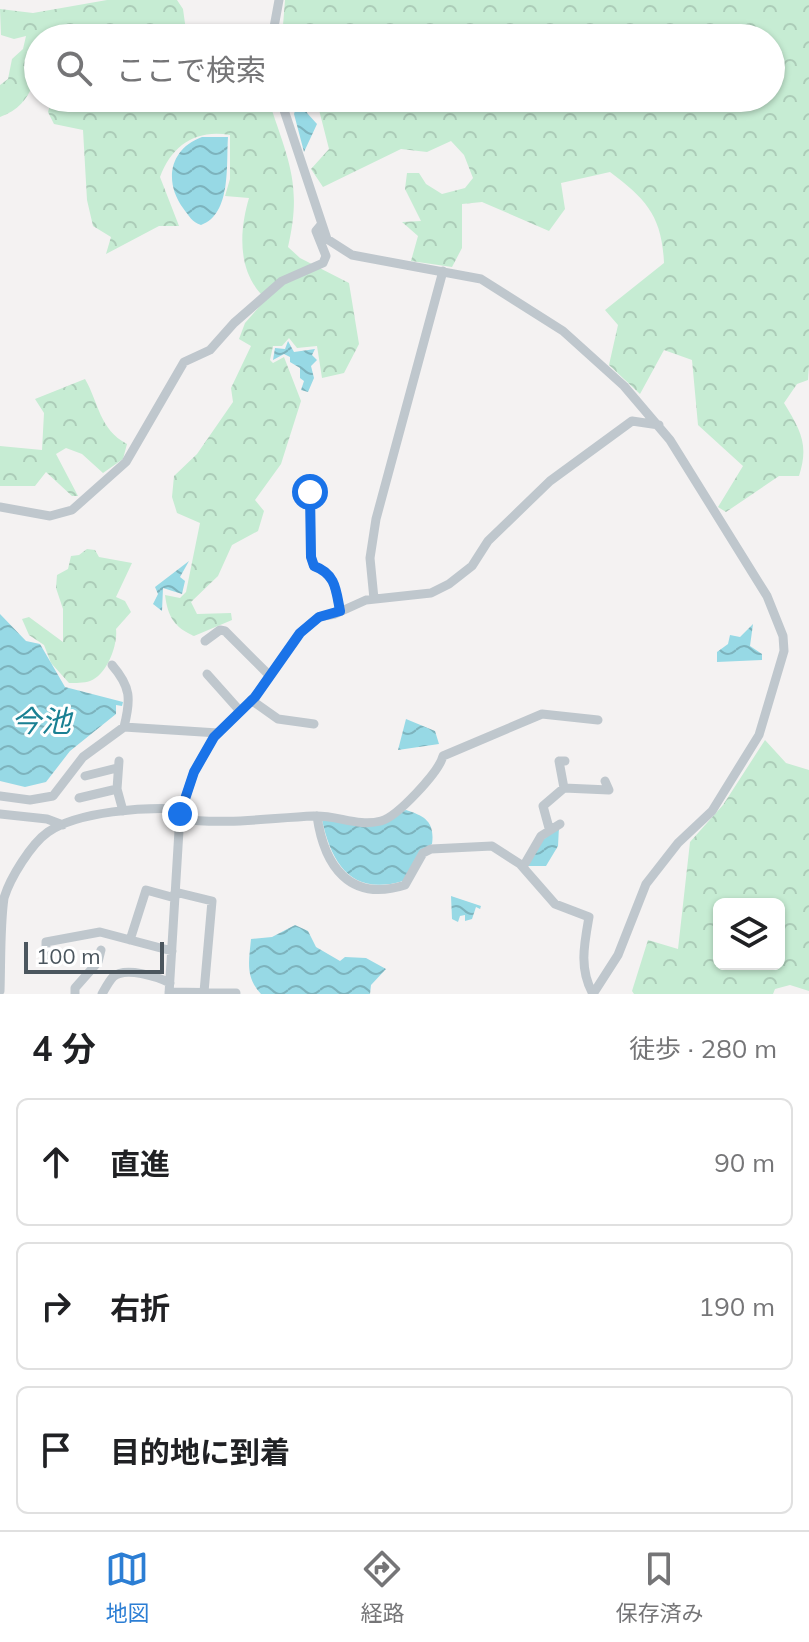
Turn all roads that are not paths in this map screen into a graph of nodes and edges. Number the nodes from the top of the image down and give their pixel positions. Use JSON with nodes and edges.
{"nodes":[{"id":1,"x":279,"y":0,"type":"edge"},
{"id":2,"x":275,"y":24,"type":"edge"},
{"id":3,"x":285,"y":112,"type":"edge"},
{"id":4,"x":321,"y":225,"type":"junction"},
{"id":5,"x":443,"y":271,"type":"junction"},
{"id":6,"x":659,"y":425,"type":"junction"},
{"id":7,"x":310,"y":492,"type":"dead end"},
{"id":8,"x":0,"y":507,"type":"edge"},
{"id":9,"x":374,"y":599,"type":"junction"},
{"id":10,"x":340,"y":611,"type":"junction"},
{"id":11,"x":205,"y":641,"type":"dead end"},
{"id":12,"x":112,"y":665,"type":"dead end"},
{"id":13,"x":207,"y":674,"type":"dead end"},
{"id":14,"x":269,"y":675,"type":"junction"},
{"id":15,"x":251,"y":700,"type":"junction"},
{"id":16,"x":240,"y":711,"type":"junction"},
{"id":17,"x":598,"y":720,"type":"dead end"},
{"id":18,"x":314,"y":724,"type":"dead end"},
{"id":19,"x":124,"y":727,"type":"junction"},
{"id":20,"x":218,"y":733,"type":"junction"},
{"id":21,"x":565,"y":761,"type":"dead end"},
{"id":22,"x":85,"y":776,"type":"dead end"},
{"id":23,"x":605,"y":781,"type":"dead end"},
{"id":24,"x":564,"y":788,"type":"junction"},
{"id":25,"x":117,"y":789,"type":"junction"},
{"id":26,"x":0,"y":796,"type":"edge"},
{"id":27,"x":79,"y":798,"type":"dead end"},
{"id":28,"x":123,"y":811,"type":"junction"},
{"id":29,"x":0,"y":814,"type":"edge"},
{"id":30,"x":180,"y":814,"type":"junction"},
{"id":31,"x":317,"y":816,"type":"junction"},
{"id":32,"x":560,"y":824,"type":"dead end"},
{"id":33,"x":63,"y":825,"type":"junction"},
{"id":34,"x":549,"y":828,"type":"junction"},
{"id":35,"x":523,"y":867,"type":"junction"},
{"id":36,"x":175,"y":895,"type":"junction"},
{"id":37,"x":130,"y":940,"type":"junction"},
{"id":38,"x":1,"y":944,"type":"edge"},
{"id":39,"x":101,"y":950,"type":"dead end"},
{"id":40,"x":172,"y":951,"type":"junction"},
{"id":41,"x":46,"y":961,"type":"dead end"},
{"id":42,"x":169,"y":990,"type":"edge"},
{"id":43,"x":0,"y":991,"type":"edge"},
{"id":44,"x":204,"y":992,"type":"edge"},
{"id":45,"x":229,"y":993,"type":"edge"},
{"id":46,"x":75,"y":994,"type":"edge"},
{"id":47,"x":102,"y":994,"type":"edge"},
{"id":48,"x":593,"y":994,"type":"edge"}],
"edges":[{"from":1,"to":2,"type":"street"},
{"from":3,"to":4,"type":"street"},
{"from":4,"to":5,"type":"street"},
{"from":4,"to":8,"type":"street"},
{"from":5,"to":6,"type":"street"},
{"from":5,"to":9,"type":"street"},
{"from":6,"to":9,"type":"street"},
{"from":6,"to":48,"type":"street"},
{"from":7,"to":10,"type":"street"},
{"from":9,"to":10,"type":"street"},
{"from":10,"to":14,"type":"street"},
{"from":11,"to":14,"type":"street"},
{"from":12,"to":19,"type":"street"},
{"from":13,"to":16,"type":"street"},
{"from":14,"to":15,"type":"street"},
{"from":15,"to":16,"type":"street"},
{"from":15,"to":18,"type":"street"},
{"from":16,"to":20,"type":"street"},
{"from":17,"to":31,"type":"street"},
{"from":19,"to":20,"type":"street"},
{"from":19,"to":26,"type":"street"},
{"from":20,"to":30,"type":"street"},
{"from":21,"to":24,"type":"street"},
{"from":22,"to":25,"type":"street"},
{"from":23,"to":24,"type":"street"},
{"from":24,"to":34,"type":"street"},
{"from":25,"to":27,"type":"street"},
{"from":25,"to":28,"type":"street"},
{"from":28,"to":30,"type":"street"},
{"from":28,"to":33,"type":"street"},
{"from":29,"to":33,"type":"street"},
{"from":30,"to":31,"type":"street"},
{"from":30,"to":36,"type":"street"},
{"from":31,"to":35,"type":"street"},
{"from":32,"to":34,"type":"street"},
{"from":33,"to":38,"type":"street"},
{"from":34,"to":35,"type":"street"},
{"from":35,"to":48,"type":"street"},
{"from":36,"to":37,"type":"street"},
{"from":36,"to":40,"type":"street"},
{"from":36,"to":44,"type":"street"},
{"from":37,"to":40,"type":"street"},
{"from":37,"to":41,"type":"street"},
{"from":38,"to":43,"type":"street"},
{"from":39,"to":46,"type":"street"},
{"from":40,"to":42,"type":"street"},
{"from":42,"to":44,"type":"street"},
{"from":42,"to":47,"type":"street"},
{"from":44,"to":45,"type":"street"}]}
